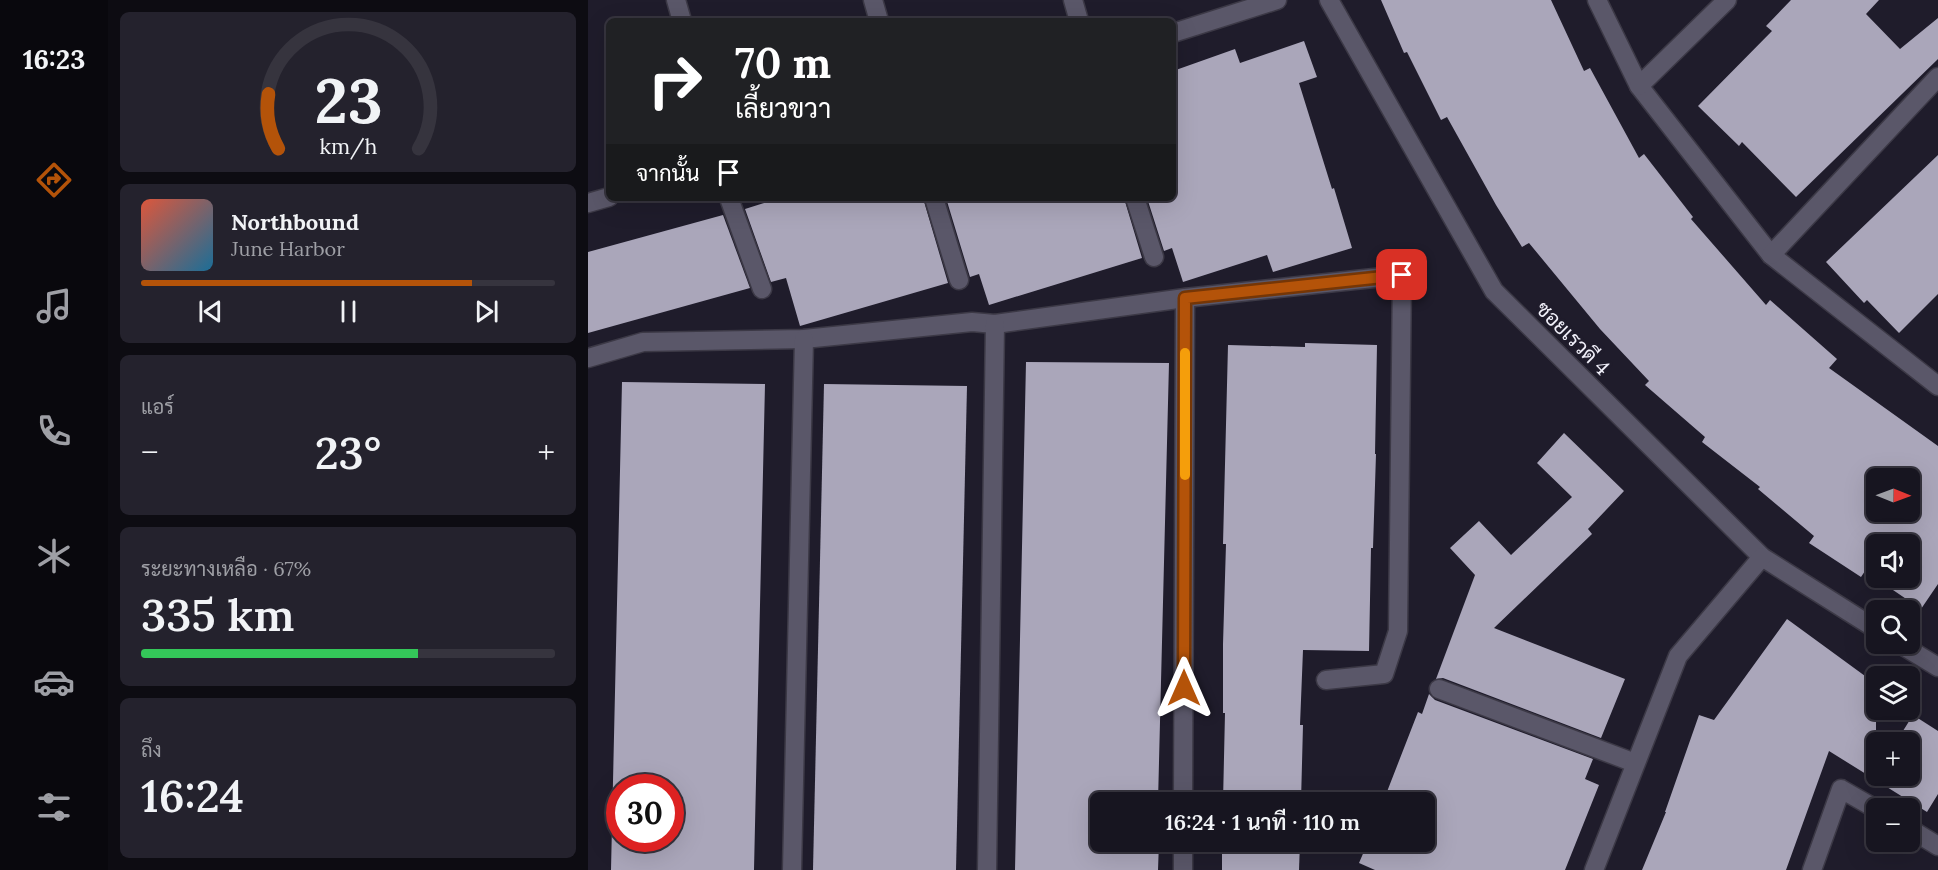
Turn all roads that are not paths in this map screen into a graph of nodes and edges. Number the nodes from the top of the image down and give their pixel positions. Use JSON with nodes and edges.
{"nodes":[{"id":1,"x":676,"y":0,"type":"edge"},
{"id":2,"x":873,"y":0,"type":"edge"},
{"id":3,"x":1073,"y":0,"type":"edge"},
{"id":4,"x":1277,"y":0,"type":"edge"},
{"id":5,"x":1329,"y":0,"type":"edge"},
{"id":6,"x":1597,"y":0,"type":"edge"},
{"id":7,"x":1727,"y":0,"type":"edge"},
{"id":8,"x":681,"y":18,"type":"edge"},
{"id":9,"x":878,"y":18,"type":"edge"},
{"id":10,"x":1078,"y":18,"type":"edge"},
{"id":11,"x":1176,"y":32,"type":"edge"},
{"id":12,"x":1938,"y":77,"type":"edge"},
{"id":13,"x":1639,"y":86,"type":"junction"},
{"id":14,"x":606,"y":198,"type":"edge"},
{"id":15,"x":730,"y":201,"type":"edge"},
{"id":16,"x":935,"y":201,"type":"edge"},
{"id":17,"x":1136,"y":201,"type":"edge"},
{"id":18,"x":588,"y":203,"type":"edge"},
{"id":19,"x":1771,"y":255,"type":"junction"},
{"id":20,"x":1154,"y":256,"type":"dead end"},
{"id":21,"x":959,"y":280,"type":"dead end"},
{"id":22,"x":762,"y":290,"type":"dead end"},
{"id":23,"x":1185,"y":298,"type":"junction"},
{"id":24,"x":995,"y":324,"type":"junction"},
{"id":25,"x":804,"y":339,"type":"junction"},
{"id":26,"x":588,"y":358,"type":"edge"},
{"id":27,"x":1938,"y":386,"type":"edge"},
{"id":28,"x":1762,"y":557,"type":"junction"},
{"id":29,"x":1866,"y":623,"type":"edge"},
{"id":30,"x":1917,"y":654,"type":"edge"},
{"id":31,"x":1938,"y":667,"type":"edge"},
{"id":32,"x":1326,"y":680,"type":"dead end"},
{"id":33,"x":1439,"y":690,"type":"dead end"},
{"id":34,"x":1635,"y":763,"type":"junction"},
{"id":35,"x":1183,"y":792,"type":"edge"},
{"id":36,"x":1866,"y":803,"type":"edge"},
{"id":37,"x":1920,"y":835,"type":"edge"},
{"id":38,"x":1938,"y":846,"type":"edge"},
{"id":39,"x":1183,"y":852,"type":"edge"},
{"id":40,"x":792,"y":870,"type":"edge"},
{"id":41,"x":987,"y":870,"type":"edge"},
{"id":42,"x":1183,"y":870,"type":"edge"},
{"id":43,"x":1594,"y":870,"type":"edge"},
{"id":44,"x":1812,"y":870,"type":"edge"}],
"edges":[{"from":1,"to":8,"type":"street"},
{"from":2,"to":9,"type":"street"},
{"from":3,"to":10,"type":"street"},
{"from":4,"to":11,"type":"street"},
{"from":5,"to":28,"type":"street","name":"ซอยเรวดี 4"},
{"from":6,"to":13,"type":"street"},
{"from":7,"to":13,"type":"street"},
{"from":12,"to":19,"type":"street"},
{"from":13,"to":19,"type":"street"},
{"from":14,"to":18,"type":"street"},
{"from":15,"to":22,"type":"street"},
{"from":16,"to":21,"type":"street"},
{"from":17,"to":20,"type":"street"},
{"from":19,"to":27,"type":"street"},
{"from":23,"to":24,"type":"street"},
{"from":23,"to":32,"type":"street"},
{"from":23,"to":35,"type":"street"},
{"from":24,"to":25,"type":"street"},
{"from":24,"to":41,"type":"street"},
{"from":25,"to":26,"type":"street"},
{"from":25,"to":40,"type":"street"},
{"from":28,"to":29,"type":"street","name":"ซอยเรวดี 4"},
{"from":28,"to":34,"type":"street"},
{"from":30,"to":31,"type":"street"},
{"from":33,"to":34,"type":"street"},
{"from":34,"to":43,"type":"street"},
{"from":36,"to":44,"type":"street"},
{"from":37,"to":38,"type":"street"},
{"from":39,"to":42,"type":"street"}]}
